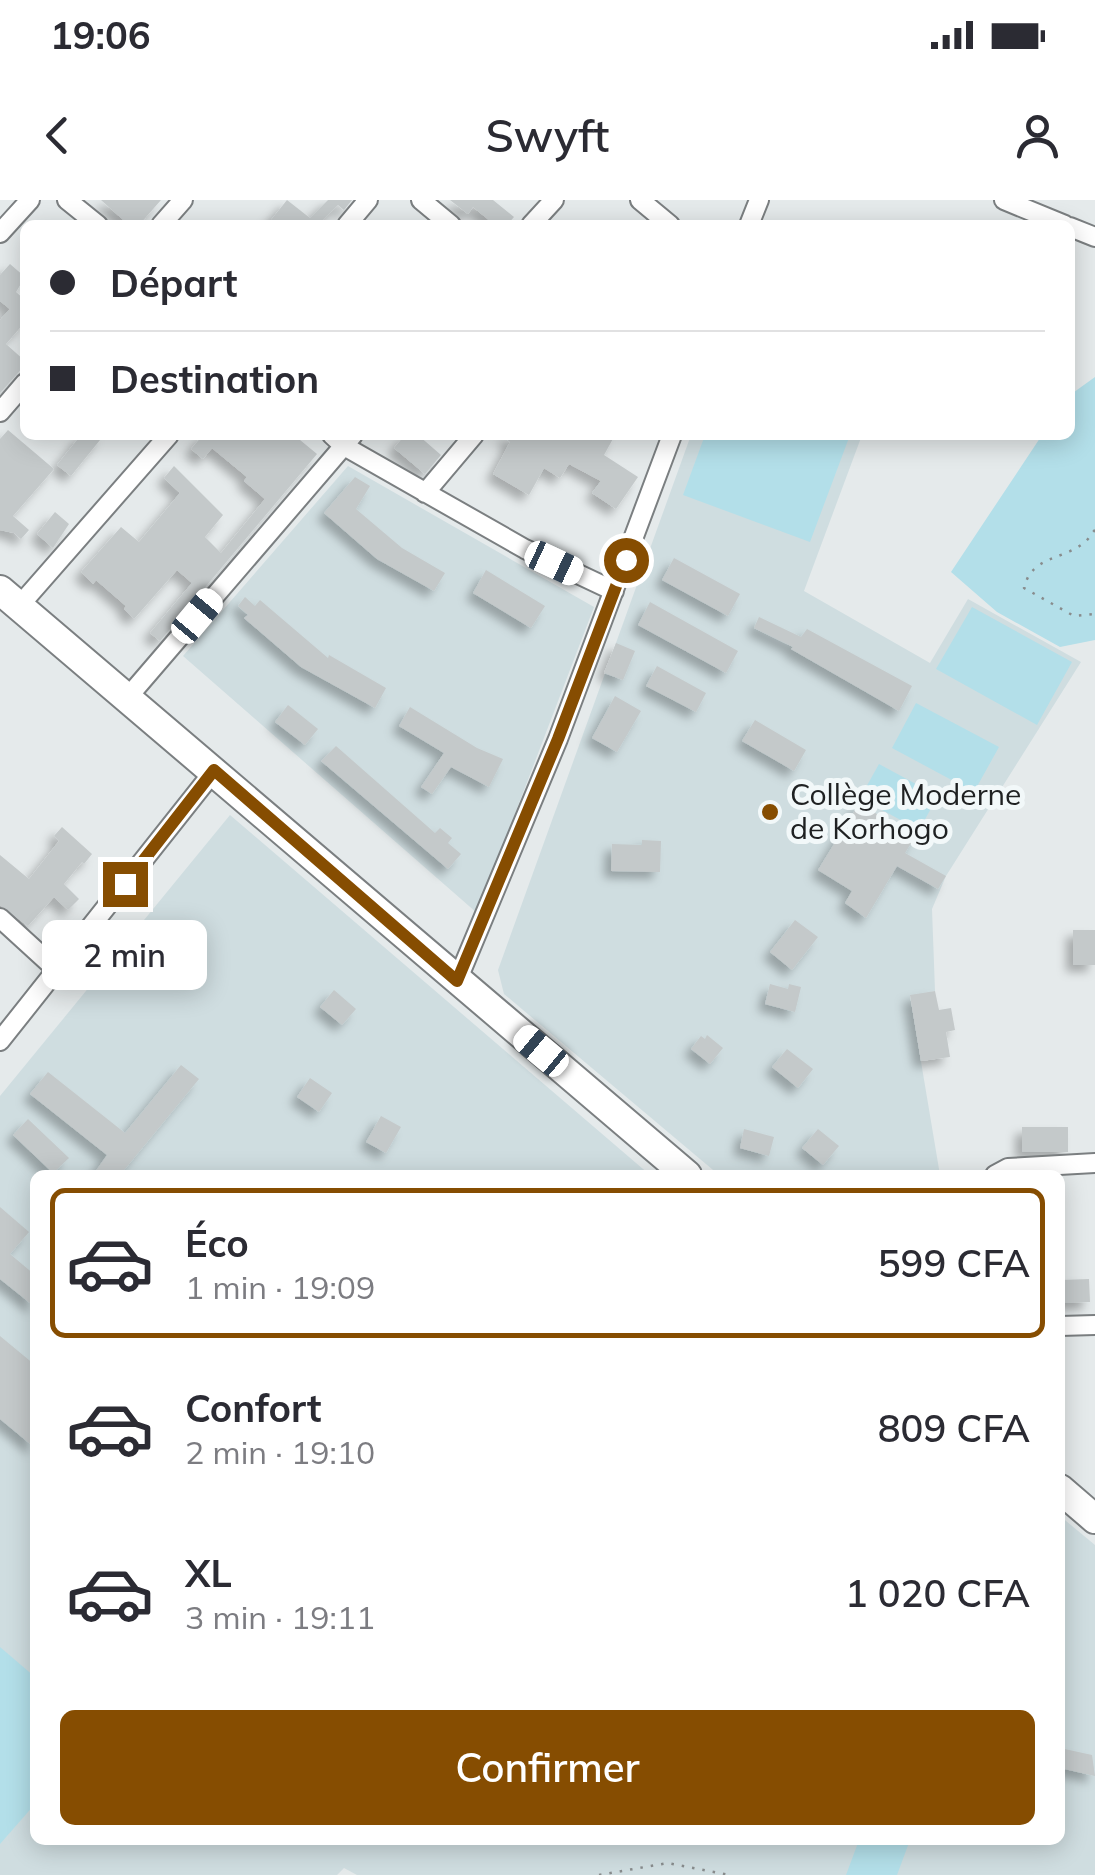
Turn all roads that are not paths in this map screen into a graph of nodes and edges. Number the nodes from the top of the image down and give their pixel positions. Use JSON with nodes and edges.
{"nodes":[{"id":1,"x":30,"y":200,"type":"edge"},
{"id":2,"x":67,"y":200,"type":"edge"},
{"id":3,"x":183,"y":200,"type":"edge"},
{"id":4,"x":368,"y":200,"type":"edge"},
{"id":5,"x":421,"y":200,"type":"edge"},
{"id":6,"x":554,"y":200,"type":"edge"},
{"id":7,"x":640,"y":200,"type":"edge"},
{"id":8,"x":1004,"y":200,"type":"edge"},
{"id":9,"x":92,"y":220,"type":"edge"},
{"id":10,"x":165,"y":220,"type":"edge"},
{"id":11,"x":351,"y":220,"type":"edge"},
{"id":12,"x":444,"y":220,"type":"edge"},
{"id":13,"x":536,"y":220,"type":"edge"},
{"id":14,"x":660,"y":220,"type":"edge"},
{"id":15,"x":1053,"y":220,"type":"edge"},
{"id":16,"x":0,"y":233,"type":"edge"},
{"id":17,"x":20,"y":389,"type":"edge"},
{"id":18,"x":0,"y":412,"type":"edge"},
{"id":19,"x":164,"y":440,"type":"edge"},
{"id":20,"x":342,"y":440,"type":"edge"},
{"id":21,"x":345,"y":440,"type":"edge"},
{"id":22,"x":470,"y":440,"type":"edge"},
{"id":23,"x":670,"y":440,"type":"edge"},
{"id":24,"x":425,"y":492,"type":"junction"},
{"id":25,"x":614,"y":591,"type":"junction"},
{"id":26,"x":10,"y":597,"type":"edge"},
{"id":27,"x":128,"y":697,"type":"junction"},
{"id":28,"x":214,"y":770,"type":"junction"},
{"id":29,"x":0,"y":918,"type":"edge"},
{"id":30,"x":58,"y":970,"type":"junction"},
{"id":31,"x":457,"y":981,"type":"junction"},
{"id":32,"x":0,"y":1041,"type":"edge"},
{"id":33,"x":1095,"y":1163,"type":"edge"},
{"id":34,"x":681,"y":1170,"type":"edge"},
{"id":35,"x":1004,"y":1170,"type":"edge"},
{"id":36,"x":1095,"y":1325,"type":"edge"},
{"id":37,"x":1065,"y":1326,"type":"edge"},
{"id":38,"x":1065,"y":1494,"type":"edge"},
{"id":39,"x":1095,"y":1519,"type":"edge"}],
"edges":[{"from":1,"to":16,"type":"street"},
{"from":2,"to":9,"type":"street"},
{"from":3,"to":10,"type":"street"},
{"from":4,"to":11,"type":"street"},
{"from":5,"to":12,"type":"street"},
{"from":6,"to":13,"type":"street"},
{"from":7,"to":14,"type":"street"},
{"from":8,"to":15,"type":"street"},
{"from":17,"to":18,"type":"street"},
{"from":19,"to":26,"type":"street"},
{"from":20,"to":27,"type":"street"},
{"from":21,"to":24,"type":"street"},
{"from":22,"to":24,"type":"street"},
{"from":23,"to":25,"type":"street"},
{"from":24,"to":25,"type":"street"},
{"from":25,"to":31,"type":"street"},
{"from":26,"to":27,"type":"main road"},
{"from":27,"to":28,"type":"main road"},
{"from":28,"to":30,"type":"street"},
{"from":28,"to":31,"type":"main road"},
{"from":29,"to":30,"type":"street"},
{"from":30,"to":32,"type":"street"},
{"from":31,"to":34,"type":"main road"},
{"from":33,"to":35,"type":"street"},
{"from":36,"to":37,"type":"street"},
{"from":38,"to":39,"type":"main road"}]}
